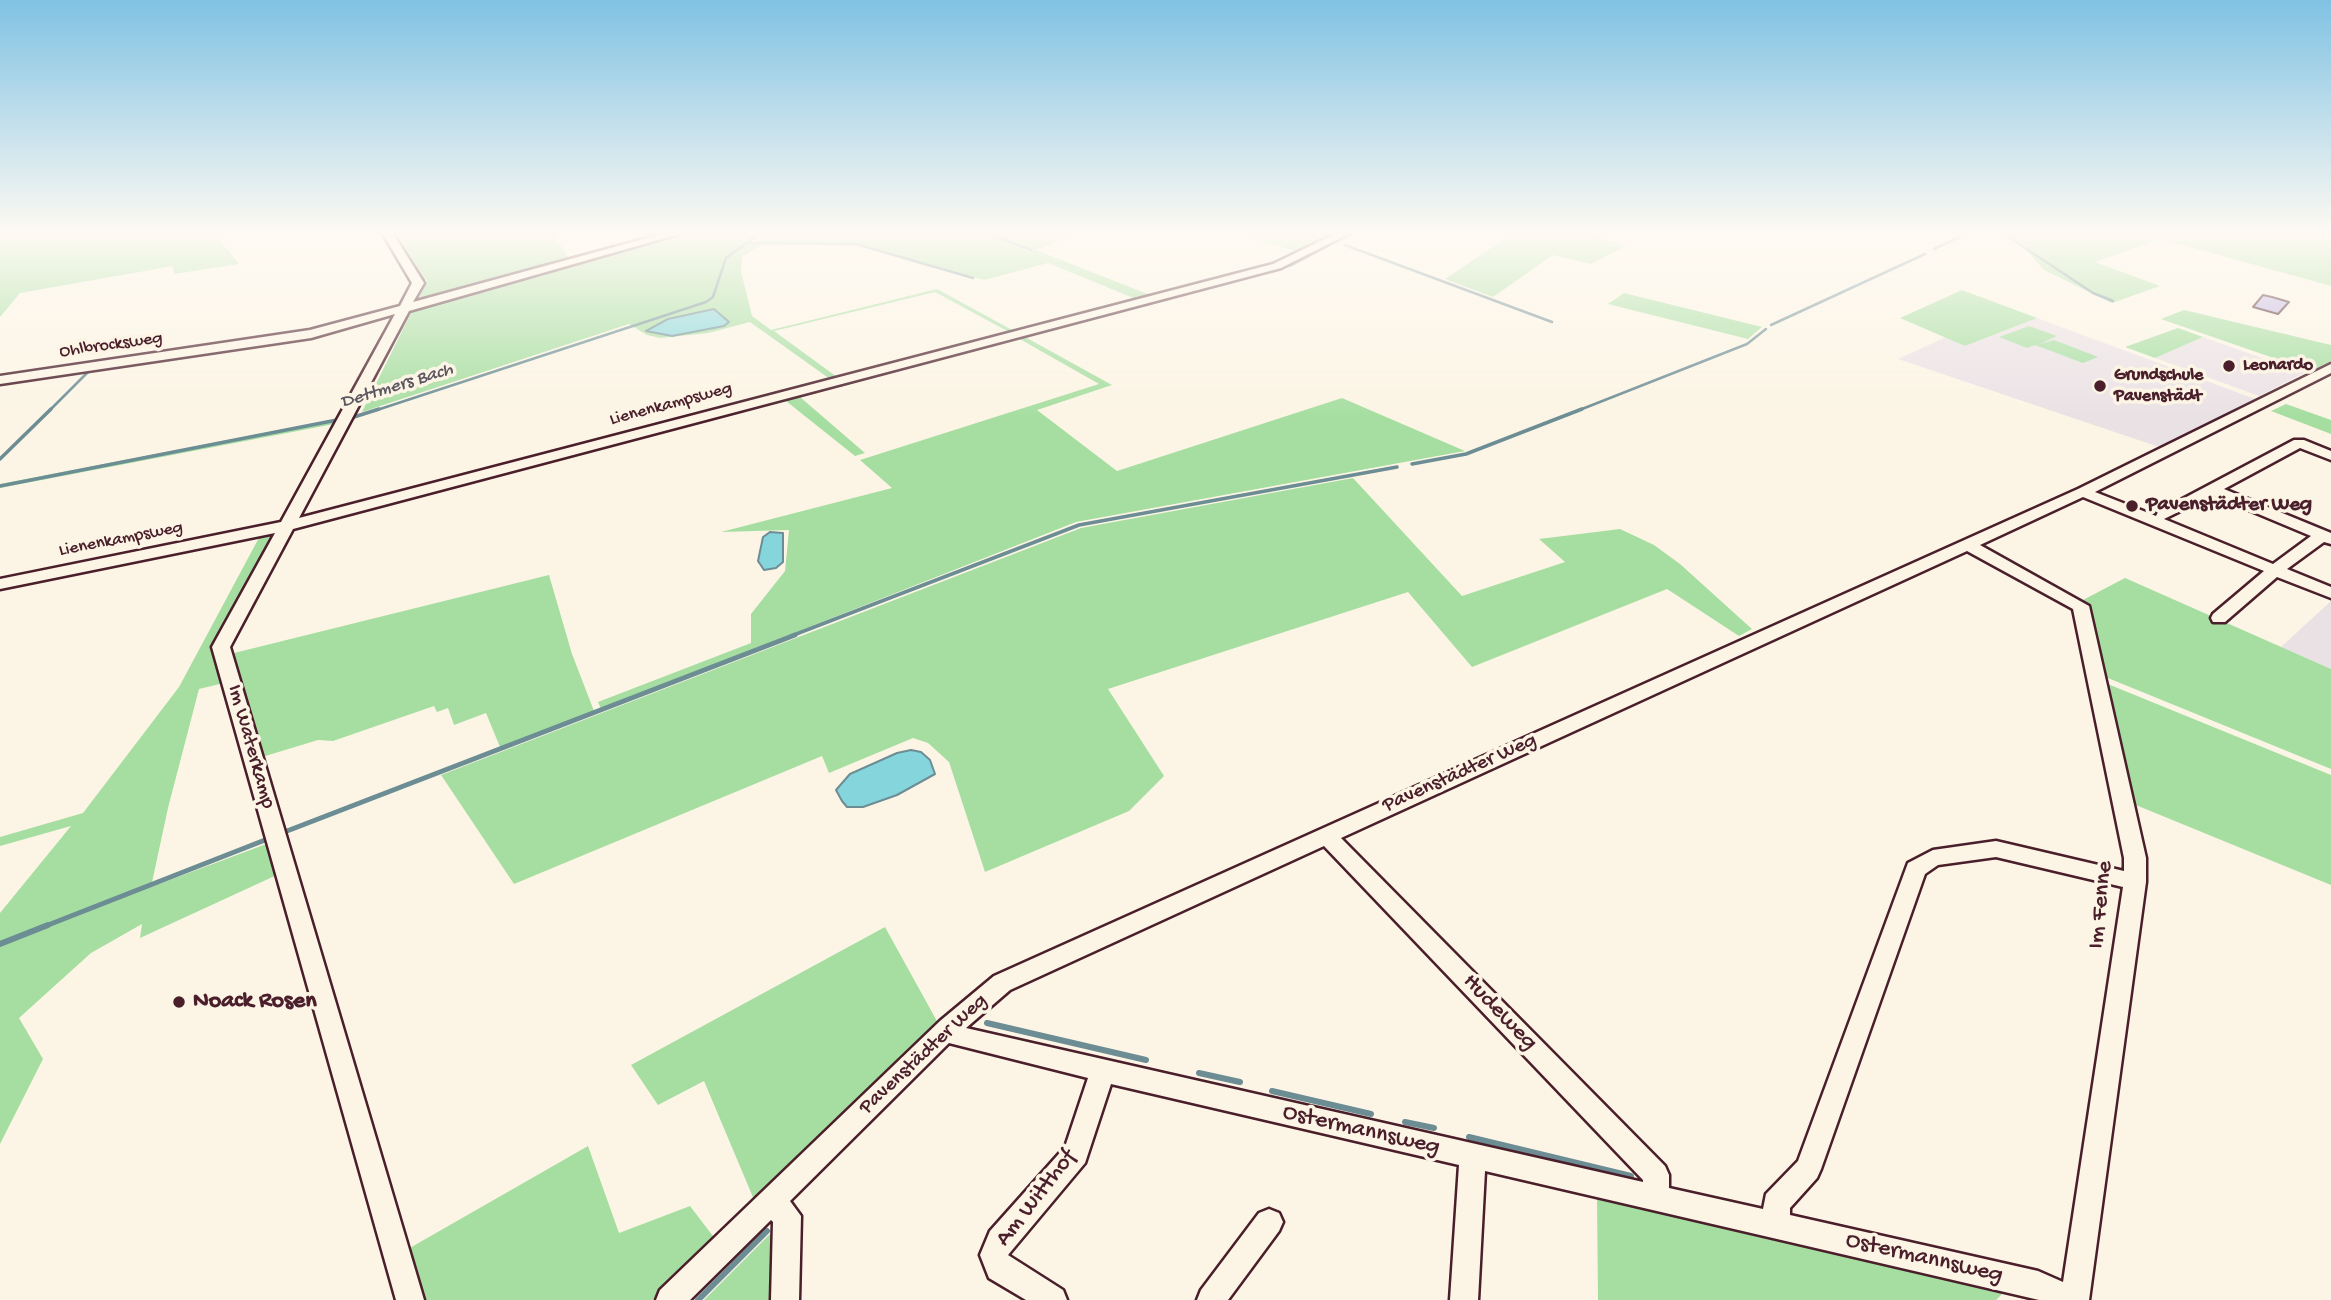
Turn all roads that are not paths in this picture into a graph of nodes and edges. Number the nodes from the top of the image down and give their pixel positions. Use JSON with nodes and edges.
{"nodes":[{"id":1,"x":412,"y":295,"type":"edge"},
{"id":2,"x":456,"y":295,"type":"edge"},
{"id":3,"x":1168,"y":295,"type":"edge"},
{"id":4,"x":405,"y":309,"type":"junction"},
{"id":5,"x":2331,"y":368,"type":"edge"},
{"id":6,"x":0,"y":380,"type":"edge"},
{"id":7,"x":2331,"y":456,"type":"edge"},
{"id":8,"x":2212,"y":489,"type":"junction"},
{"id":9,"x":2083,"y":492,"type":"junction"},
{"id":10,"x":2163,"y":515,"type":"dead end"},
{"id":11,"x":285,"y":526,"type":"junction"},
{"id":12,"x":2327,"y":537,"type":"edge"},
{"id":13,"x":1967,"y":544,"type":"junction"},
{"id":14,"x":2274,"y":570,"type":"junction"},
{"id":15,"x":0,"y":584,"type":"edge"},
{"id":16,"x":2331,"y":593,"type":"edge"},
{"id":17,"x":2219,"y":618,"type":"dead end"},
{"id":18,"x":1326,"y":835,"type":"junction"},
{"id":19,"x":2135,"y":882,"type":"junction"},
{"id":20,"x":948,"y":1028,"type":"junction"},
{"id":21,"x":1103,"y":1071,"type":"junction"},
{"id":22,"x":1473,"y":1157,"type":"junction"},
{"id":23,"x":1656,"y":1199,"type":"junction"},
{"id":24,"x":772,"y":1203,"type":"junction"},
{"id":25,"x":1269,"y":1223,"type":"dead end"},
{"id":26,"x":1777,"y":1225,"type":"junction"},
{"id":27,"x":410,"y":1300,"type":"edge"},
{"id":28,"x":670,"y":1300,"type":"edge"},
{"id":29,"x":785,"y":1300,"type":"edge"},
{"id":30,"x":1053,"y":1300,"type":"edge"},
{"id":31,"x":1211,"y":1300,"type":"edge"},
{"id":32,"x":1464,"y":1300,"type":"edge"},
{"id":33,"x":2072,"y":1300,"type":"edge"}],
"edges":[{"from":1,"to":4,"type":"street","name":"Im Waterkamp"},
{"from":2,"to":4,"type":"street","name":"Ohlbrocksweg"},
{"from":3,"to":11,"type":"street","name":"Lienenkampsweg"},
{"from":4,"to":6,"type":"street","name":"Ohlbrocksweg"},
{"from":4,"to":11,"type":"street","name":"Im Waterkamp"},
{"from":5,"to":9,"type":"street","name":"Pavenstädter Weg"},
{"from":7,"to":8,"type":"street"},
{"from":8,"to":10,"type":"street"},
{"from":8,"to":12,"type":"street"},
{"from":9,"to":13,"type":"street","name":"Pavenstädter Weg"},
{"from":9,"to":14,"type":"street"},
{"from":11,"to":15,"type":"street","name":"Lienenkampsweg"},
{"from":11,"to":27,"type":"street","name":"Im Waterkamp"},
{"from":12,"to":14,"type":"street"},
{"from":13,"to":18,"type":"street","name":"Pavenstädter Weg"},
{"from":13,"to":19,"type":"street","name":"Im Fenne"},
{"from":14,"to":16,"type":"street"},
{"from":14,"to":17,"type":"street"},
{"from":18,"to":20,"type":"street","name":"Pavenstädter Weg"},
{"from":18,"to":23,"type":"street","name":"Hudeweg"},
{"from":19,"to":26,"type":"street"},
{"from":19,"to":33,"type":"street","name":"Im Fenne"},
{"from":20,"to":21,"type":"street","name":"Ostermannsweg"},
{"from":20,"to":24,"type":"street","name":"Pavenstädter Weg"},
{"from":21,"to":22,"type":"street","name":"Ostermannsweg"},
{"from":21,"to":30,"type":"street","name":"Am Witthof"},
{"from":22,"to":23,"type":"street","name":"Ostermannsweg"},
{"from":22,"to":32,"type":"street"},
{"from":23,"to":26,"type":"street","name":"Ostermannsweg"},
{"from":24,"to":28,"type":"street","name":"Pavenstädter Weg"},
{"from":24,"to":29,"type":"street"},
{"from":25,"to":31,"type":"street"},
{"from":26,"to":33,"type":"street","name":"Ostermannsweg"}]}
